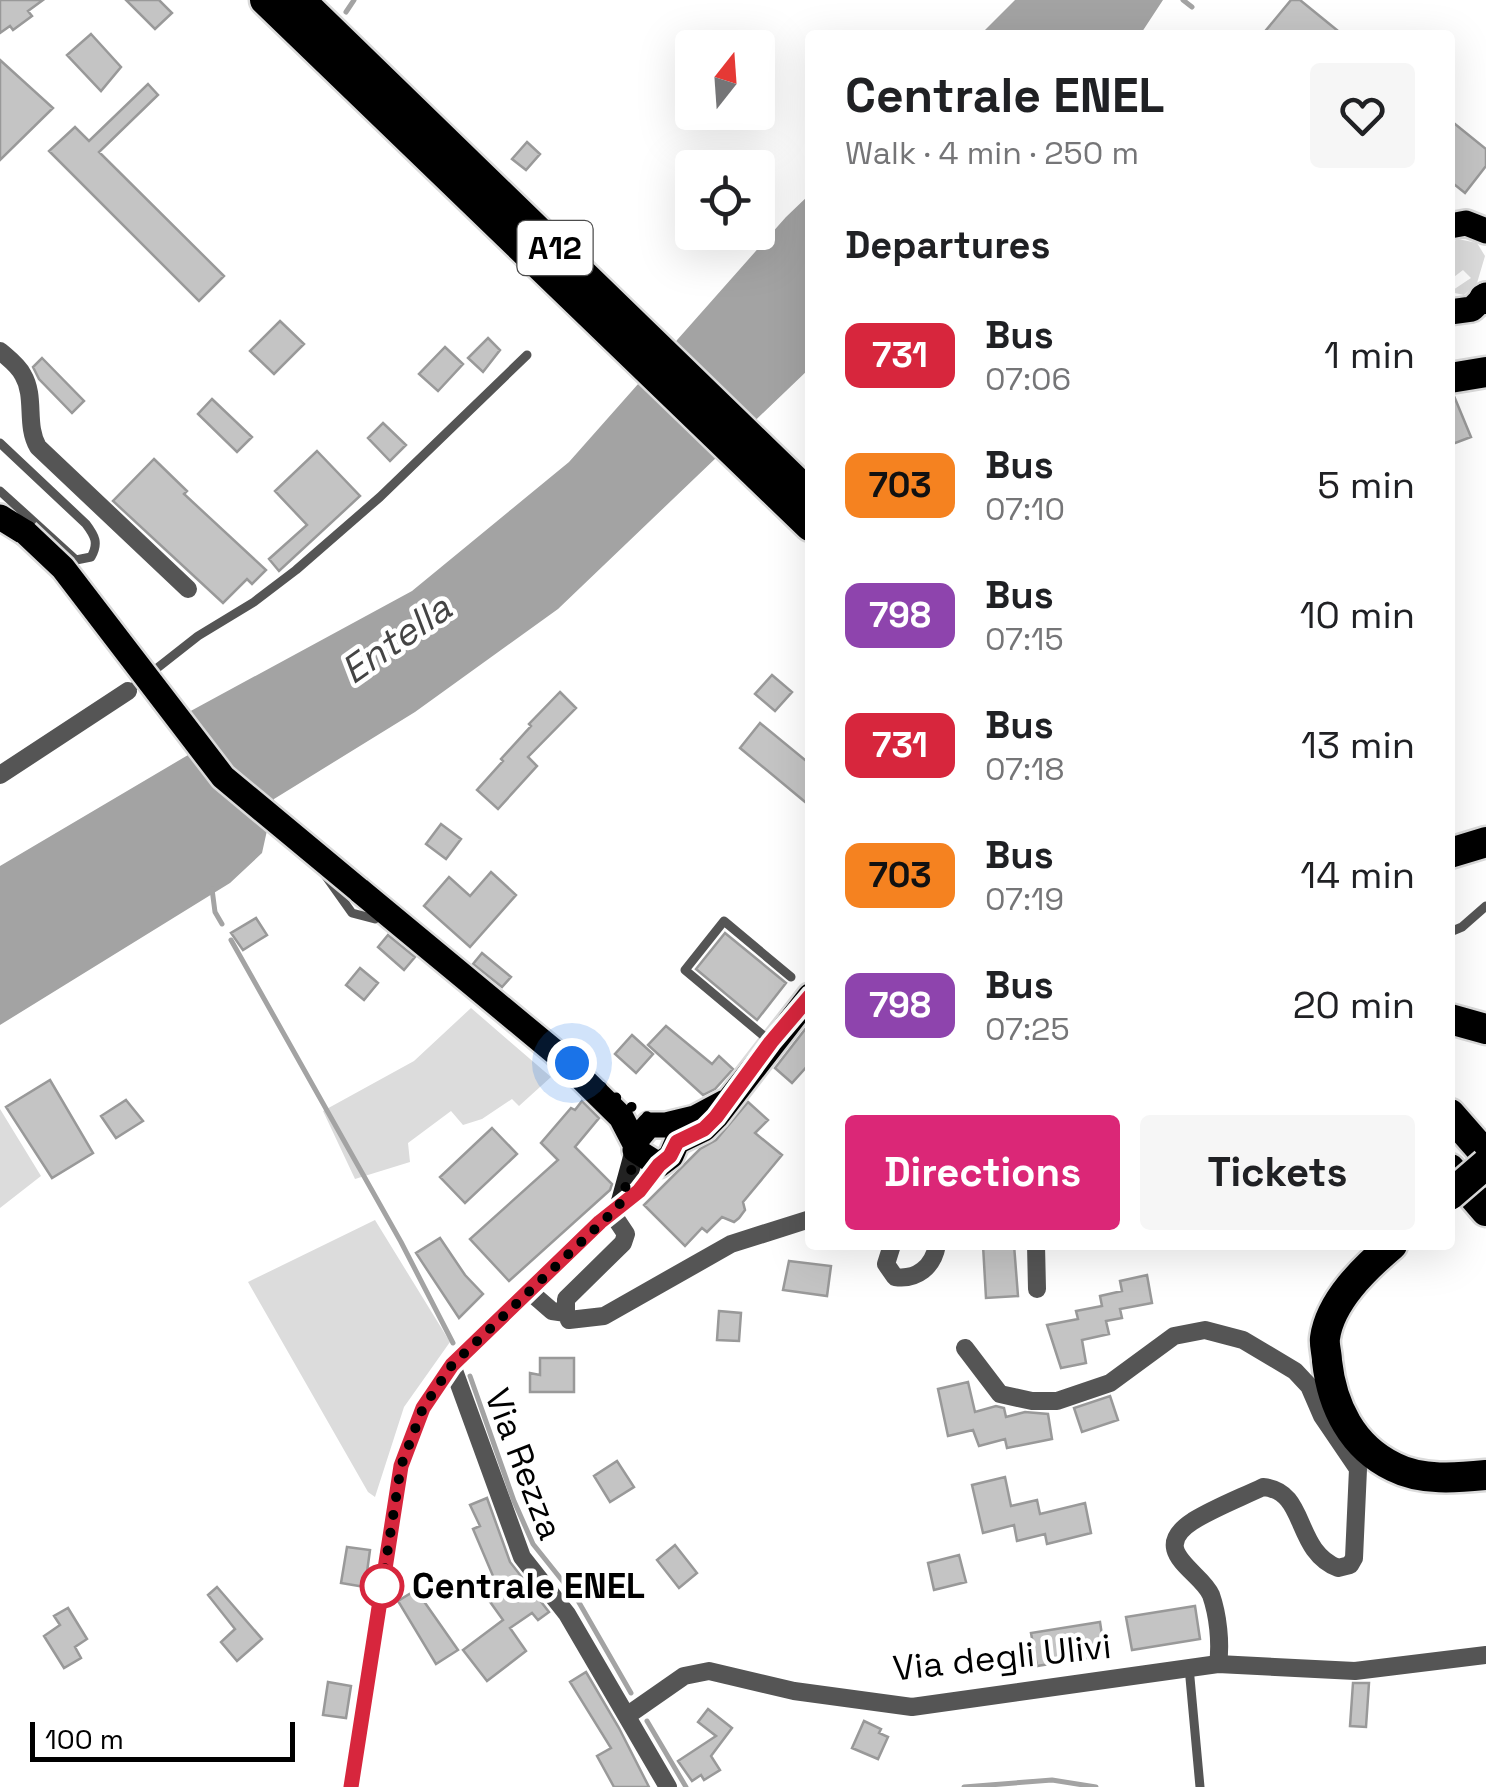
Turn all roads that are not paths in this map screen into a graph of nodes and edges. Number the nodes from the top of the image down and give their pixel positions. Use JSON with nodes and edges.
{"nodes":[{"id":1,"x":265,"y":0,"type":"edge"},
{"id":2,"x":300,"y":0,"type":"edge"},
{"id":3,"x":1485,"y":297,"type":"edge"},
{"id":4,"x":1455,"y":312,"type":"edge"},
{"id":5,"x":0,"y":350,"type":"edge"},
{"id":6,"x":527,"y":355,"type":"dead end"},
{"id":7,"x":1486,"y":372,"type":"edge"},
{"id":8,"x":1455,"y":377,"type":"edge"},
{"id":9,"x":0,"y":444,"type":"edge"},
{"id":10,"x":805,"y":490,"type":"edge"},
{"id":11,"x":0,"y":491,"type":"edge"},
{"id":12,"x":0,"y":516,"type":"edge"},
{"id":13,"x":805,"y":521,"type":"edge"},
{"id":14,"x":188,"y":589,"type":"dead end"},
{"id":15,"x":128,"y":690,"type":"joint"},
{"id":16,"x":0,"y":775,"type":"edge"},
{"id":17,"x":1486,"y":842,"type":"edge"},
{"id":18,"x":1455,"y":851,"type":"edge"},
{"id":19,"x":1455,"y":860,"type":"edge"},
{"id":20,"x":1486,"y":863,"type":"edge"},
{"id":21,"x":319,"y":866,"type":"dead end"},
{"id":22,"x":1486,"y":906,"type":"edge"},
{"id":23,"x":385,"y":911,"type":"junction"},
{"id":24,"x":1455,"y":930,"type":"edge"},
{"id":25,"x":791,"y":976,"type":"dead end"},
{"id":26,"x":805,"y":1002,"type":"edge"},
{"id":27,"x":1455,"y":1020,"type":"edge"},
{"id":28,"x":1486,"y":1029,"type":"edge"},
{"id":29,"x":771,"y":1042,"type":"junction"},
{"id":30,"x":556,"y":1053,"type":"junction"},
{"id":31,"x":1455,"y":1120,"type":"edge"},
{"id":32,"x":667,"y":1130,"type":"junction"},
{"id":33,"x":635,"y":1147,"type":"junction"},
{"id":34,"x":1455,"y":1154,"type":"edge"},
{"id":35,"x":1486,"y":1154,"type":"edge"},
{"id":36,"x":1486,"y":1164,"type":"edge"},
{"id":37,"x":659,"y":1165,"type":"junction"},
{"id":38,"x":1455,"y":1174,"type":"edge"},
{"id":39,"x":1486,"y":1188,"type":"edge"},
{"id":40,"x":1455,"y":1191,"type":"edge"},
{"id":41,"x":1486,"y":1211,"type":"edge"},
{"id":42,"x":610,"y":1214,"type":"junction"},
{"id":43,"x":805,"y":1221,"type":"edge"},
{"id":44,"x":890,"y":1250,"type":"edge"},
{"id":45,"x":937,"y":1250,"type":"edge"},
{"id":46,"x":1036,"y":1250,"type":"edge"},
{"id":47,"x":1386,"y":1250,"type":"edge"},
{"id":48,"x":1037,"y":1289,"type":"dead end"},
{"id":49,"x":529,"y":1290,"type":"junction"},
{"id":50,"x":566,"y":1312,"type":"junction"},
{"id":51,"x":966,"y":1348,"type":"dead end"},
{"id":52,"x":452,"y":1365,"type":"junction"},
{"id":53,"x":1344,"y":1420,"type":"junction"},
{"id":54,"x":1486,"y":1458,"type":"edge"},
{"id":55,"x":1486,"y":1475,"type":"edge"},
{"id":56,"x":1486,"y":1655,"type":"edge"},
{"id":57,"x":1218,"y":1664,"type":"junction"},
{"id":58,"x":1189,"y":1668,"type":"junction"},
{"id":59,"x":628,"y":1714,"type":"junction"},
{"id":60,"x":351,"y":1787,"type":"edge"},
{"id":61,"x":668,"y":1787,"type":"edge"},
{"id":62,"x":1200,"y":1787,"type":"edge"}],
"edges":[{"from":1,"to":13,"type":"highway","number":"A12"},
{"from":2,"to":10,"type":"highway","number":"A12"},
{"from":3,"to":4,"type":"main road"},
{"from":5,"to":14,"type":"street"},
{"from":6,"to":15,"type":"lane"},
{"from":7,"to":8,"type":"highway"},
{"from":9,"to":11,"type":"lane"},
{"from":12,"to":23,"type":"main road","bridge":true},
{"from":15,"to":16,"type":"street"},
{"from":17,"to":18,"type":"highway"},
{"from":19,"to":20,"type":"highway"},
{"from":21,"to":23,"type":"lane"},
{"from":22,"to":24,"type":"lane"},
{"from":23,"to":30,"type":"main road"},
{"from":25,"to":29,"type":"lane"},
{"from":26,"to":29,"type":"main road"},
{"from":27,"to":28,"type":"highway"},
{"from":29,"to":32,"type":"main road"},
{"from":30,"to":32,"type":"main road"},
{"from":30,"to":33,"type":"main road"},
{"from":31,"to":35,"type":"highway"},
{"from":32,"to":33,"type":"main road"},
{"from":32,"to":37,"type":"main road"},
{"from":33,"to":37,"type":"main road"},
{"from":33,"to":42,"type":"street"},
{"from":34,"to":39,"type":"highway"},
{"from":36,"to":40,"type":"highway","bridge":true},
{"from":37,"to":42,"type":"street"},
{"from":38,"to":41,"type":"highway"},
{"from":42,"to":49,"type":"street"},
{"from":42,"to":50,"type":"street"},
{"from":43,"to":50,"type":"street"},
{"from":44,"to":45,"type":"street"},
{"from":46,"to":48,"type":"street"},
{"from":47,"to":53,"type":"highway"},
{"from":49,"to":50,"type":"street"},
{"from":49,"to":52,"type":"street"},
{"from":51,"to":57,"type":"street"},
{"from":52,"to":59,"type":"street","name":"Via Rezza"},
{"from":52,"to":60,"type":"street"},
{"from":53,"to":54,"type":"highway"},
{"from":53,"to":55,"type":"highway"},
{"from":56,"to":57,"type":"street","name":"Via degli Ulivi"},
{"from":57,"to":58,"type":"street","name":"Via degli Ulivi"},
{"from":58,"to":59,"type":"street","name":"Via degli Ulivi"},
{"from":58,"to":62,"type":"lane"},
{"from":59,"to":61,"type":"street","name":"Via Rezza"}]}
